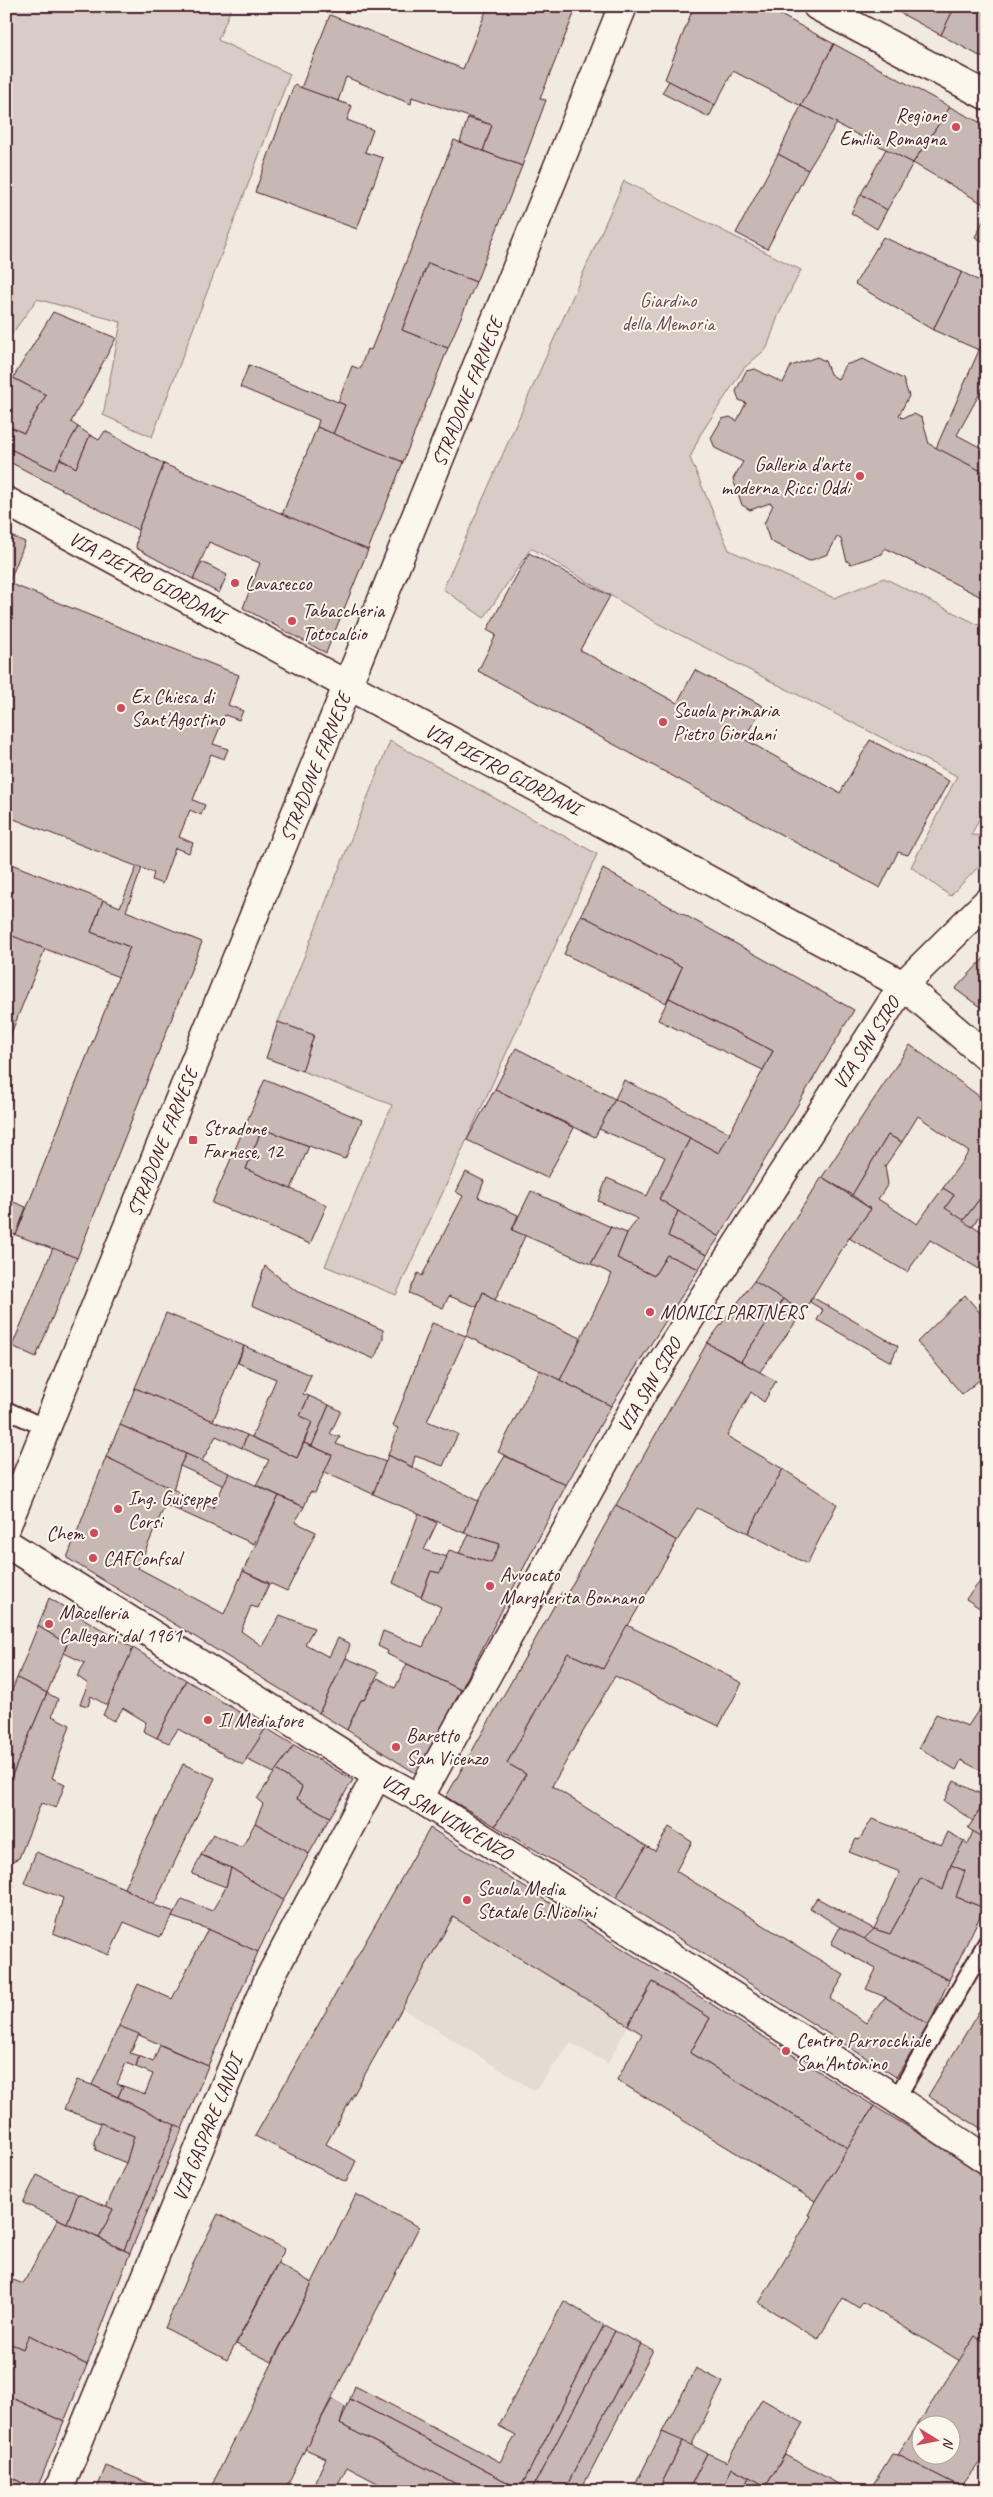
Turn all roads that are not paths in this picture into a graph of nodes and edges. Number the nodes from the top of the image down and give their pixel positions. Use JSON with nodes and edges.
{"nodes":[{"id":1,"x":623,"y":6,"type":"edge"},
{"id":2,"x":816,"y":6,"type":"edge"},
{"id":3,"x":987,"y":96,"type":"edge"},
{"id":4,"x":6,"y":501,"type":"edge"},
{"id":5,"x":348,"y":685,"type":"junction"},
{"id":6,"x":987,"y":902,"type":"edge"},
{"id":7,"x":903,"y":985,"type":"junction"},
{"id":8,"x":987,"y":1057,"type":"edge"},
{"id":9,"x":6,"y":1410,"type":"edge"},
{"id":10,"x":46,"y":1428,"type":"junction"},
{"id":11,"x":6,"y":1527,"type":"edge"},
{"id":12,"x":6,"y":1543,"type":"edge"},
{"id":13,"x":377,"y":1774,"type":"junction"},
{"id":14,"x":419,"y":1798,"type":"junction"},
{"id":15,"x":987,"y":1942,"type":"edge"},
{"id":16,"x":896,"y":2099,"type":"junction"},
{"id":17,"x":987,"y":2160,"type":"edge"},
{"id":18,"x":58,"y":2491,"type":"edge"}],
"edges":[{"from":1,"to":5,"type":"street","name":"STRADONE FARNESE"},
{"from":2,"to":3,"type":"street"},
{"from":4,"to":5,"type":"street","name":"VIA PIETRO GIORDANI"},
{"from":5,"to":7,"type":"street","name":"VIA PIETRO GIORDANI"},
{"from":5,"to":10,"type":"street","name":"STRADONE FARNESE"},
{"from":6,"to":7,"type":"street","name":"VIA SAN SIRO"},
{"from":7,"to":8,"type":"street","name":"VIA PIETRO GIORDANI"},
{"from":7,"to":14,"type":"street","name":"VIA SAN SIRO"},
{"from":9,"to":10,"type":"lane"},
{"from":10,"to":11,"type":"street","name":"STRADONE FARNESE"},
{"from":12,"to":13,"type":"street","name":"VIA SAN VINCENZO"},
{"from":13,"to":14,"type":"street","name":"VIA SAN VINCENZO"},
{"from":13,"to":18,"type":"street","name":"VIA GASPARE LANDI"},
{"from":14,"to":16,"type":"street","name":"VIA SAN VINCENZO"},
{"from":15,"to":16,"type":"lane"},
{"from":16,"to":17,"type":"street","name":"VIA SAN VINCENZO"}]}
